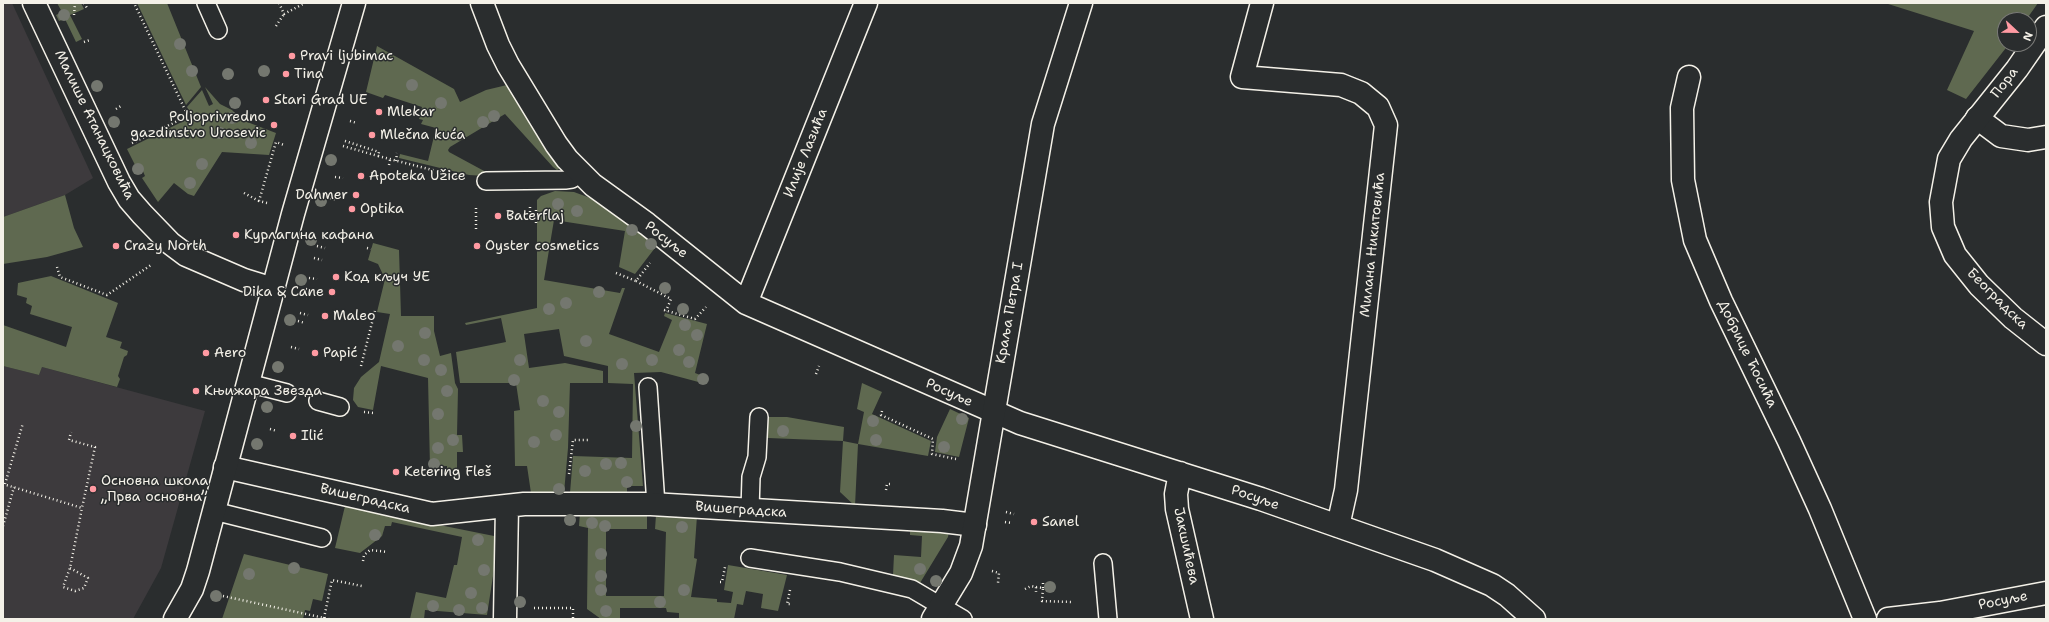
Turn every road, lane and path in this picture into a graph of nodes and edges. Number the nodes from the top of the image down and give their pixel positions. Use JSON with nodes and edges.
{"nodes":[{"id":1,"x":34,"y":3,"type":"edge"},
{"id":2,"x":75,"y":3,"type":"edge"},
{"id":3,"x":84,"y":3,"type":"edge"},
{"id":4,"x":134,"y":3,"type":"edge"},
{"id":5,"x":206,"y":3,"type":"edge"},
{"id":6,"x":279,"y":3,"type":"edge"},
{"id":7,"x":305,"y":3,"type":"edge"},
{"id":8,"x":354,"y":3,"type":"edge"},
{"id":9,"x":482,"y":3,"type":"edge"},
{"id":10,"x":866,"y":3,"type":"edge"},
{"id":11,"x":1081,"y":3,"type":"edge"},
{"id":12,"x":1262,"y":3,"type":"edge"},
{"id":13,"x":87,"y":8,"type":"dead end"},
{"id":14,"x":73,"y":14,"type":"dead end"},
{"id":15,"x":284,"y":14,"type":"junction"},
{"id":16,"x":276,"y":26,"type":"dead end"},
{"id":17,"x":2046,"y":27,"type":"edge"},
{"id":18,"x":218,"y":30,"type":"dead end"},
{"id":19,"x":1689,"y":77,"type":"dead end"},
{"id":20,"x":356,"y":97,"type":"dead end"},
{"id":21,"x":364,"y":99,"type":"dead end"},
{"id":22,"x":1977,"y":118,"type":"junction"},
{"id":23,"x":350,"y":121,"type":"dead end"},
{"id":24,"x":357,"y":123,"type":"dead end"},
{"id":25,"x":2046,"y":137,"type":"edge"},
{"id":26,"x":344,"y":141,"type":"dead end"},
{"id":27,"x":279,"y":143,"type":"dead end"},
{"id":28,"x":130,"y":144,"type":"dead end"},
{"id":29,"x":344,"y":146,"type":"dead end"},
{"id":30,"x":397,"y":154,"type":"dead end"},
{"id":31,"x":378,"y":156,"type":"junction"},
{"id":32,"x":390,"y":160,"type":"junction"},
{"id":33,"x":396,"y":161,"type":"junction"},
{"id":34,"x":389,"y":165,"type":"dead end"},
{"id":35,"x":580,"y":173,"type":"junction"},
{"id":36,"x":458,"y":176,"type":"dead end"},
{"id":37,"x":335,"y":177,"type":"dead end"},
{"id":38,"x":343,"y":178,"type":"dead end"},
{"id":39,"x":486,"y":181,"type":"dead end"},
{"id":40,"x":244,"y":193,"type":"dead end"},
{"id":41,"x":331,"y":194,"type":"dead end"},
{"id":42,"x":339,"y":196,"type":"dead end"},
{"id":43,"x":330,"y":198,"type":"dead end"},
{"id":44,"x":337,"y":200,"type":"dead end"},
{"id":45,"x":259,"y":201,"type":"junction"},
{"id":46,"x":264,"y":202,"type":"dead end"},
{"id":47,"x":530,"y":204,"type":"dead end"},
{"id":48,"x":536,"y":205,"type":"dead end"},
{"id":49,"x":530,"y":223,"type":"dead end"},
{"id":50,"x":536,"y":223,"type":"dead end"},
{"id":51,"x":317,"y":246,"type":"dead end"},
{"id":52,"x":325,"y":248,"type":"dead end"},
{"id":53,"x":367,"y":248,"type":"dead end"},
{"id":54,"x":371,"y":249,"type":"dead end"},
{"id":55,"x":655,"y":257,"type":"dead end"},
{"id":56,"x":314,"y":258,"type":"dead end"},
{"id":57,"x":322,"y":260,"type":"dead end"},
{"id":58,"x":148,"y":266,"type":"dead end"},
{"id":59,"x":57,"y":267,"type":"dead end"},
{"id":60,"x":616,"y":273,"type":"dead end"},
{"id":61,"x":309,"y":278,"type":"dead end"},
{"id":62,"x":317,"y":279,"type":"dead end"},
{"id":63,"x":636,"y":280,"type":"junction"},
{"id":64,"x":306,"y":289,"type":"dead end"},
{"id":65,"x":273,"y":290,"type":"junction"},
{"id":66,"x":314,"y":291,"type":"dead end"},
{"id":67,"x":746,"y":303,"type":"junction"},
{"id":68,"x":708,"y":305,"type":"dead end"},
{"id":69,"x":375,"y":311,"type":"dead end"},
{"id":70,"x":300,"y":313,"type":"dead end"},
{"id":71,"x":308,"y":315,"type":"dead end"},
{"id":72,"x":298,"y":321,"type":"dead end"},
{"id":73,"x":305,"y":323,"type":"dead end"},
{"id":74,"x":2046,"y":344,"type":"edge"},
{"id":75,"x":291,"y":347,"type":"dead end"},
{"id":76,"x":299,"y":349,"type":"dead end"},
{"id":77,"x":361,"y":366,"type":"dead end"},
{"id":78,"x":248,"y":383,"type":"junction"},
{"id":79,"x":648,"y":386,"type":"dead end"},
{"id":80,"x":287,"y":393,"type":"dead end"},
{"id":81,"x":318,"y":401,"type":"dead end"},
{"id":82,"x":340,"y":407,"type":"dead end"},
{"id":83,"x":882,"y":411,"type":"dead end"},
{"id":84,"x":993,"y":412,"type":"junction"},
{"id":85,"x":759,"y":417,"type":"dead end"},
{"id":86,"x":23,"y":423,"type":"dead end"},
{"id":87,"x":270,"y":429,"type":"dead end"},
{"id":88,"x":278,"y":431,"type":"dead end"},
{"id":89,"x":71,"y":432,"type":"dead end"},
{"id":90,"x":588,"y":440,"type":"dead end"},
{"id":91,"x":959,"y":460,"type":"dead end"},
{"id":92,"x":225,"y":467,"type":"junction"},
{"id":93,"x":1180,"y":473,"type":"junction"},
{"id":94,"x":569,"y":478,"type":"dead end"},
{"id":95,"x":4,"y":484,"type":"edge"},
{"id":96,"x":14,"y":487,"type":"junction"},
{"id":97,"x":656,"y":504,"type":"junction"},
{"id":98,"x":507,"y":506,"type":"junction"},
{"id":99,"x":82,"y":508,"type":"junction"},
{"id":100,"x":750,"y":510,"type":"junction"},
{"id":101,"x":214,"y":512,"type":"junction"},
{"id":102,"x":975,"y":525,"type":"junction"},
{"id":103,"x":3,"y":526,"type":"edge"},
{"id":104,"x":1338,"y":526,"type":"junction"},
{"id":105,"x":322,"y":538,"type":"dead end"},
{"id":106,"x":388,"y":552,"type":"dead end"},
{"id":107,"x":750,"y":558,"type":"dead end"},
{"id":108,"x":363,"y":561,"type":"dead end"},
{"id":109,"x":726,"y":562,"type":"dead end"},
{"id":110,"x":1103,"y":564,"type":"dead end"},
{"id":111,"x":70,"y":568,"type":"junction"},
{"id":112,"x":994,"y":572,"type":"dead end"},
{"id":113,"x":720,"y":582,"type":"dead end"},
{"id":114,"x":1043,"y":582,"type":"dead end"},
{"id":115,"x":998,"y":583,"type":"dead end"},
{"id":116,"x":362,"y":586,"type":"dead end"},
{"id":117,"x":1036,"y":587,"type":"junction"},
{"id":118,"x":1025,"y":588,"type":"dead end"},
{"id":119,"x":1043,"y":588,"type":"junction"},
{"id":120,"x":1036,"y":592,"type":"dead end"},
{"id":121,"x":2046,"y":593,"type":"edge"},
{"id":122,"x":222,"y":596,"type":"dead end"},
{"id":123,"x":788,"y":599,"type":"dead end"},
{"id":124,"x":1072,"y":602,"type":"dead end"},
{"id":125,"x":791,"y":604,"type":"dead end"},
{"id":126,"x":528,"y":608,"type":"dead end"},
{"id":127,"x":938,"y":612,"type":"edge"},
{"id":128,"x":1941,"y":616,"type":"edge"},
{"id":129,"x":324,"y":618,"type":"junction"},
{"id":130,"x":175,"y":619,"type":"edge"},
{"id":131,"x":328,"y":619,"type":"edge"},
{"id":132,"x":505,"y":619,"type":"edge"},
{"id":133,"x":573,"y":619,"type":"edge"},
{"id":134,"x":963,"y":619,"type":"edge"},
{"id":135,"x":1108,"y":619,"type":"edge"},
{"id":136,"x":1202,"y":619,"type":"edge"},
{"id":137,"x":1534,"y":619,"type":"edge"},
{"id":138,"x":1865,"y":619,"type":"edge"},
{"id":139,"x":1888,"y":619,"type":"edge"}],
"edges":[{"from":1,"to":65,"type":"street","name":"Малише Атанацковића"},
{"from":2,"to":14,"type":"path"},
{"from":3,"to":13,"type":"path"},
{"from":4,"to":28,"type":"path"},
{"from":5,"to":18,"type":"lane"},
{"from":6,"to":15,"type":"path"},
{"from":7,"to":15,"type":"path"},
{"from":8,"to":65,"type":"street"},
{"from":9,"to":35,"type":"street","name":"Росуље"},
{"from":10,"to":67,"type":"street","name":"Илије Лазића"},
{"from":11,"to":84,"type":"street","name":"Краља Петра I"},
{"from":12,"to":104,"type":"street","name":"Милана Никитовића"},
{"from":15,"to":16,"type":"path"},
{"from":17,"to":22,"type":"street","name":"Пора"},
{"from":19,"to":138,"type":"street","name":"Добрице Ћосића"},
{"from":20,"to":21,"type":"path"},
{"from":22,"to":25,"type":"street"},
{"from":22,"to":74,"type":"street","name":"Београдска"},
{"from":23,"to":24,"type":"path"},
{"from":26,"to":31,"type":"path"},
{"from":27,"to":45,"type":"path"},
{"from":29,"to":31,"type":"path"},
{"from":30,"to":33,"type":"path"},
{"from":31,"to":32,"type":"path"},
{"from":32,"to":33,"type":"path"},
{"from":32,"to":34,"type":"path"},
{"from":33,"to":36,"type":"path"},
{"from":35,"to":39,"type":"lane"},
{"from":35,"to":67,"type":"street","name":"Росуље"},
{"from":37,"to":38,"type":"path"},
{"from":40,"to":45,"type":"path"},
{"from":41,"to":42,"type":"path"},
{"from":43,"to":44,"type":"path"},
{"from":45,"to":46,"type":"path"},
{"from":47,"to":49,"type":"path"},
{"from":48,"to":50,"type":"path"},
{"from":51,"to":52,"type":"path"},
{"from":53,"to":54,"type":"path"},
{"from":55,"to":63,"type":"path"},
{"from":56,"to":57,"type":"path"},
{"from":58,"to":59,"type":"path"},
{"from":60,"to":63,"type":"path"},
{"from":61,"to":62,"type":"path"},
{"from":63,"to":68,"type":"path"},
{"from":64,"to":66,"type":"path"},
{"from":65,"to":78,"type":"street"},
{"from":67,"to":84,"type":"street","name":"Росуље"},
{"from":69,"to":77,"type":"path"},
{"from":70,"to":71,"type":"path"},
{"from":72,"to":73,"type":"path"},
{"from":75,"to":76,"type":"path"},
{"from":78,"to":80,"type":"lane"},
{"from":78,"to":92,"type":"street"},
{"from":79,"to":97,"type":"lane"},
{"from":81,"to":82,"type":"lane"},
{"from":83,"to":91,"type":"path"},
{"from":84,"to":93,"type":"street","name":"Росуље"},
{"from":84,"to":102,"type":"street","name":"Краља Петра I"},
{"from":85,"to":100,"type":"lane"},
{"from":86,"to":95,"type":"path"},
{"from":87,"to":88,"type":"path"},
{"from":89,"to":99,"type":"path"},
{"from":90,"to":94,"type":"path"},
{"from":92,"to":98,"type":"street","name":"Вишеградска"},
{"from":92,"to":101,"type":"street"},
{"from":93,"to":104,"type":"street","name":"Росуље"},
{"from":93,"to":136,"type":"street","name":"Јакшићева"},
{"from":95,"to":96,"type":"path"},
{"from":96,"to":99,"type":"path"},
{"from":96,"to":103,"type":"path"},
{"from":97,"to":98,"type":"street","name":"Вишеградска"},
{"from":97,"to":100,"type":"street","name":"Вишеградска"},
{"from":98,"to":132,"type":"street"},
{"from":99,"to":111,"type":"path"},
{"from":100,"to":102,"type":"street","name":"Вишеградска"},
{"from":101,"to":105,"type":"lane"},
{"from":101,"to":130,"type":"street"},
{"from":102,"to":127,"type":"street","name":"Краља Петра I"},
{"from":104,"to":137,"type":"street","name":"Росуље"},
{"from":106,"to":108,"type":"path"},
{"from":107,"to":127,"type":"lane"},
{"from":109,"to":113,"type":"path"},
{"from":110,"to":135,"type":"lane"},
{"from":111,"to":111,"type":"path"},
{"from":112,"to":115,"type":"path"},
{"from":114,"to":119,"type":"path"},
{"from":116,"to":129,"type":"path"},
{"from":117,"to":118,"type":"path"},
{"from":117,"to":119,"type":"path"},
{"from":117,"to":120,"type":"path"},
{"from":119,"to":124,"type":"path"},
{"from":121,"to":128,"type":"street","name":"Росуље"},
{"from":122,"to":129,"type":"path"},
{"from":123,"to":125,"type":"path"},
{"from":126,"to":133,"type":"path"},
{"from":127,"to":134,"type":"lane"},
{"from":128,"to":139,"type":"street","name":"Росуље"},
{"from":129,"to":131,"type":"path"}]}
